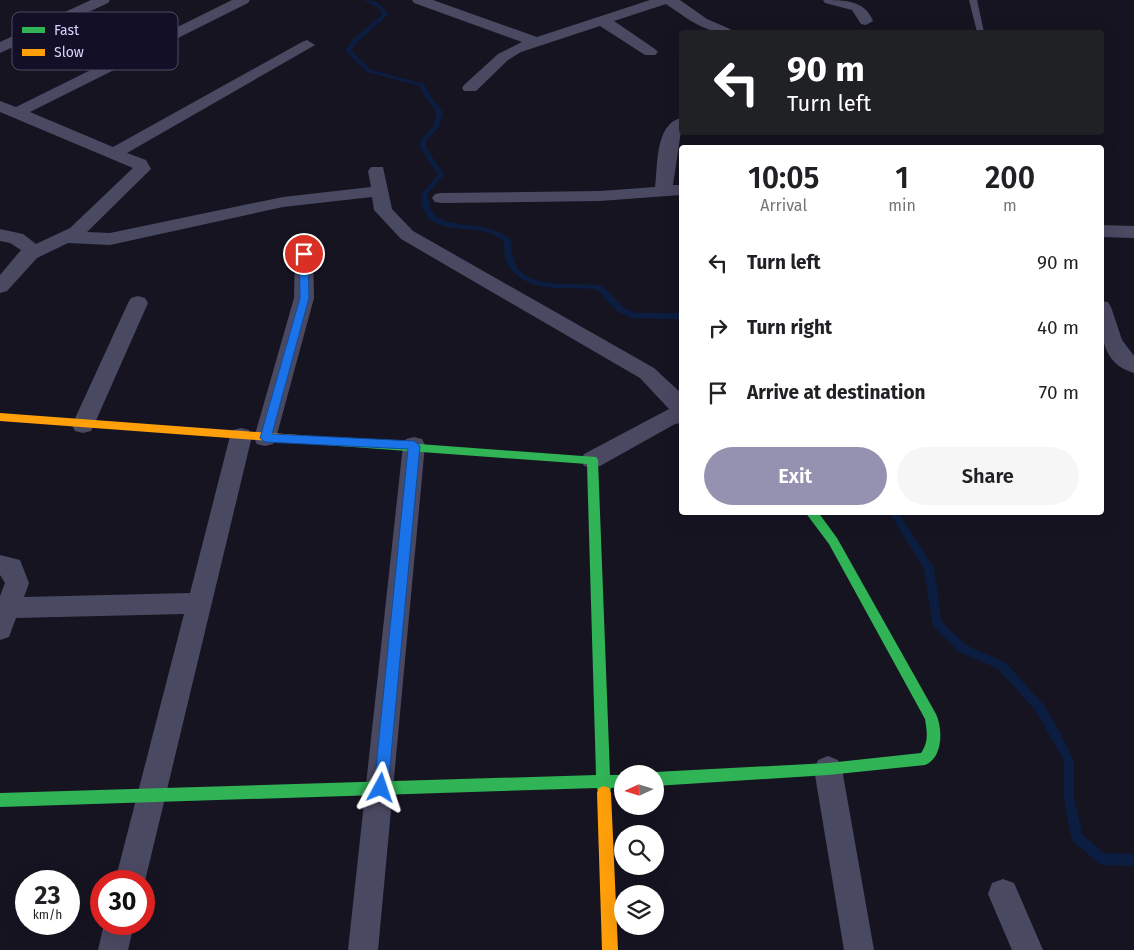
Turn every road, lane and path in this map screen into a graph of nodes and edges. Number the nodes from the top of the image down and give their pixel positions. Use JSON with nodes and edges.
{"nodes":[{"id":1,"x":243,"y":0,"type":"edge"},
{"id":2,"x":419,"y":0,"type":"edge"},
{"id":3,"x":664,"y":0,"type":"edge"},
{"id":4,"x":670,"y":0,"type":"edge"},
{"id":5,"x":830,"y":0,"type":"edge"},
{"id":6,"x":973,"y":0,"type":"edge"},
{"id":7,"x":93,"y":2,"type":"edge"},
{"id":8,"x":73,"y":12,"type":"edge"},
{"id":9,"x":603,"y":21,"type":"junction"},
{"id":10,"x":866,"y":21,"type":"dead end"},
{"id":11,"x":720,"y":30,"type":"edge"},
{"id":12,"x":980,"y":30,"type":"edge"},
{"id":13,"x":178,"y":32,"type":"edge"},
{"id":14,"x":12,"y":42,"type":"edge"},
{"id":15,"x":536,"y":42,"type":"junction"},
{"id":16,"x":308,"y":45,"type":"dead end"},
{"id":17,"x":0,"y":48,"type":"edge"},
{"id":18,"x":650,"y":52,"type":"dead end"},
{"id":19,"x":102,"y":70,"type":"edge"},
{"id":20,"x":470,"y":88,"type":"dead end"},
{"id":21,"x":0,"y":106,"type":"edge"},
{"id":22,"x":18,"y":112,"type":"junction"},
{"id":23,"x":679,"y":125,"type":"edge"},
{"id":24,"x":114,"y":153,"type":"junction"},
{"id":25,"x":376,"y":171,"type":"dead end"},
{"id":26,"x":679,"y":190,"type":"edge"},
{"id":27,"x":380,"y":191,"type":"junction"},
{"id":28,"x":663,"y":191,"type":"junction"},
{"id":29,"x":441,"y":198,"type":"dead end"},
{"id":30,"x":1104,"y":231,"type":"edge"},
{"id":31,"x":1134,"y":232,"type":"edge"},
{"id":32,"x":0,"y":235,"type":"edge"},
{"id":33,"x":67,"y":238,"type":"junction"},
{"id":34,"x":30,"y":254,"type":"junction"},
{"id":35,"x":304,"y":254,"type":"dead end"},
{"id":36,"x":0,"y":287,"type":"edge"},
{"id":37,"x":138,"y":303,"type":"dead end"},
{"id":38,"x":1104,"y":315,"type":"edge"},
{"id":39,"x":1134,"y":366,"type":"edge"},
{"id":40,"x":679,"y":410,"type":"edge"},
{"id":41,"x":679,"y":415,"type":"edge"},
{"id":42,"x":0,"y":417,"type":"edge"},
{"id":43,"x":83,"y":424,"type":"junction"},
{"id":44,"x":253,"y":437,"type":"junction"},
{"id":45,"x":414,"y":446,"type":"junction"},
{"id":46,"x":592,"y":460,"type":"junction"},
{"id":47,"x":813,"y":515,"type":"edge"},
{"id":48,"x":0,"y":565,"type":"edge"},
{"id":49,"x":200,"y":603,"type":"junction"},
{"id":50,"x":4,"y":618,"type":"edge"},
{"id":51,"x":828,"y":769,"type":"junction"},
{"id":52,"x":664,"y":778,"type":"edge"},
{"id":53,"x":614,"y":781,"type":"edge"},
{"id":54,"x":605,"y":782,"type":"junction"},
{"id":55,"x":381,"y":788,"type":"junction"},
{"id":56,"x":151,"y":795,"type":"junction"},
{"id":57,"x":0,"y":800,"type":"edge"},
{"id":58,"x":133,"y":870,"type":"edge"},
{"id":59,"x":1003,"y":894,"type":"dead end"},
{"id":60,"x":116,"y":935,"type":"edge"},
{"id":61,"x":113,"y":950,"type":"edge"},
{"id":62,"x":363,"y":950,"type":"edge"},
{"id":63,"x":610,"y":950,"type":"edge"},
{"id":64,"x":860,"y":950,"type":"edge"},
{"id":65,"x":1028,"y":950,"type":"edge"}],
"edges":[{"from":1,"to":13,"type":"street"},
{"from":2,"to":15,"type":"street"},
{"from":3,"to":9,"type":"street"},
{"from":4,"to":11,"type":"street"},
{"from":5,"to":10,"type":"street"},
{"from":6,"to":12,"type":"lane"},
{"from":7,"to":8,"type":"street"},
{"from":9,"to":15,"type":"street"},
{"from":9,"to":18,"type":"street"},
{"from":14,"to":17,"type":"street"},
{"from":15,"to":20,"type":"street"},
{"from":16,"to":24,"type":"street"},
{"from":19,"to":22,"type":"street"},
{"from":21,"to":22,"type":"street"},
{"from":22,"to":24,"type":"street"},
{"from":23,"to":28,"type":"street"},
{"from":24,"to":33,"type":"street"},
{"from":25,"to":27,"type":"street"},
{"from":26,"to":28,"type":"street"},
{"from":27,"to":33,"type":"street"},
{"from":27,"to":40,"type":"street"},
{"from":28,"to":29,"type":"street"},
{"from":30,"to":31,"type":"street"},
{"from":32,"to":34,"type":"street"},
{"from":33,"to":34,"type":"street"},
{"from":34,"to":36,"type":"street"},
{"from":35,"to":44,"type":"street"},
{"from":37,"to":43,"type":"street"},
{"from":38,"to":39,"type":"street"},
{"from":41,"to":46,"type":"street"},
{"from":42,"to":43,"type":"street"},
{"from":43,"to":44,"type":"street"},
{"from":44,"to":45,"type":"street"},
{"from":44,"to":49,"type":"street"},
{"from":45,"to":46,"type":"street"},
{"from":45,"to":55,"type":"street"},
{"from":46,"to":54,"type":"street"},
{"from":47,"to":51,"type":"street"},
{"from":48,"to":50,"type":"street"},
{"from":49,"to":50,"type":"street"},
{"from":49,"to":56,"type":"street"},
{"from":51,"to":52,"type":"street"},
{"from":51,"to":64,"type":"street"},
{"from":53,"to":54,"type":"street"},
{"from":54,"to":55,"type":"street"},
{"from":54,"to":63,"type":"street"},
{"from":55,"to":56,"type":"street"},
{"from":55,"to":62,"type":"street"},
{"from":56,"to":57,"type":"street"},
{"from":56,"to":58,"type":"street"},
{"from":59,"to":65,"type":"street"},
{"from":60,"to":61,"type":"street"}]}
